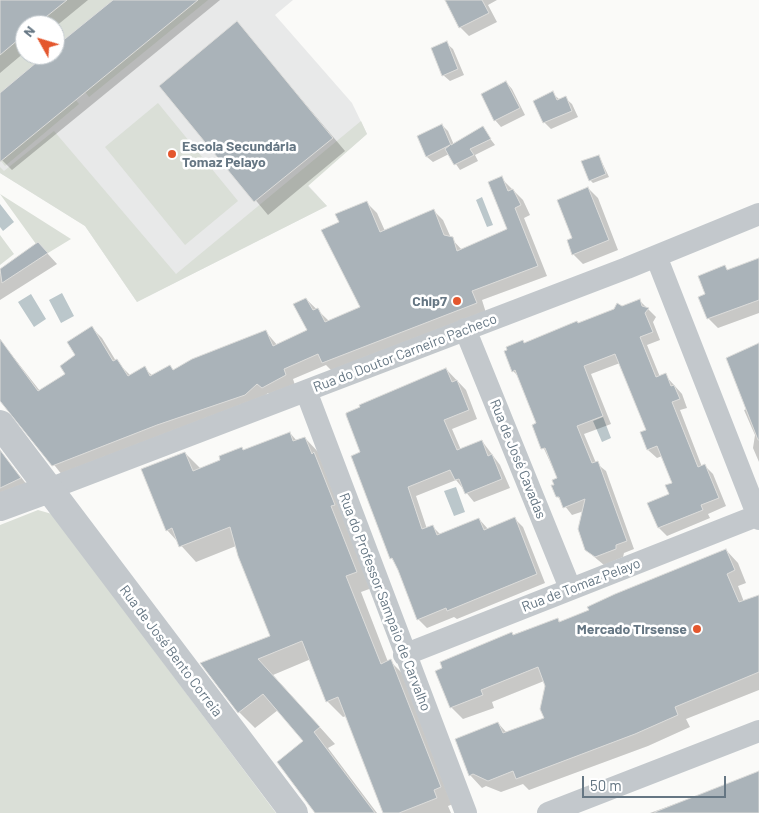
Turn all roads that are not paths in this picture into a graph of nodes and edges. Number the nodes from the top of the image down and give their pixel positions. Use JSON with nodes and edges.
{"nodes":[{"id":1,"x":759,"y":214,"type":"edge"},
{"id":2,"x":656,"y":256,"type":"junction"},
{"id":3,"x":465,"y":329,"type":"junction"},
{"id":4,"x":306,"y":391,"type":"junction"},
{"id":5,"x":0,"y":424,"type":"edge"},
{"id":6,"x":49,"y":489,"type":"junction"},
{"id":7,"x":0,"y":507,"type":"edge"},
{"id":8,"x":759,"y":516,"type":"edge"},
{"id":9,"x":570,"y":588,"type":"junction"},
{"id":10,"x":404,"y":655,"type":"junction"},
{"id":11,"x":759,"y":732,"type":"edge"},
{"id":12,"x":599,"y":804,"type":"edge"},
{"id":13,"x":294,"y":813,"type":"edge"},
{"id":14,"x":466,"y":813,"type":"edge"},
{"id":15,"x":548,"y":813,"type":"edge"}],
"edges":[{"from":1,"to":2,"type":"street","name":"Rua do Doutor Carneiro Pacheco"},
{"from":2,"to":3,"type":"street","name":"Rua do Doutor Carneiro Pacheco"},
{"from":2,"to":8,"type":"street"},
{"from":3,"to":4,"type":"street","name":"Rua do Doutor Carneiro Pacheco"},
{"from":3,"to":9,"type":"street","name":"Rua de José Cavadas"},
{"from":4,"to":6,"type":"street","name":"Rua do Doutor Carneiro Pacheco"},
{"from":4,"to":10,"type":"street","name":"Rua do Professor Sampaio de Carvalho"},
{"from":5,"to":6,"type":"street","name":"Rua de José Bento Correia"},
{"from":6,"to":7,"type":"street"},
{"from":6,"to":13,"type":"street","name":"Rua de José Bento Correia"},
{"from":8,"to":9,"type":"street","name":"Rua de Tomaz Pelayo"},
{"from":9,"to":10,"type":"street","name":"Rua de Tomaz Pelayo"},
{"from":10,"to":14,"type":"street","name":"Rua do Professor Sampaio de Carvalho"},
{"from":11,"to":12,"type":"street"},
{"from":12,"to":15,"type":"street"}]}
